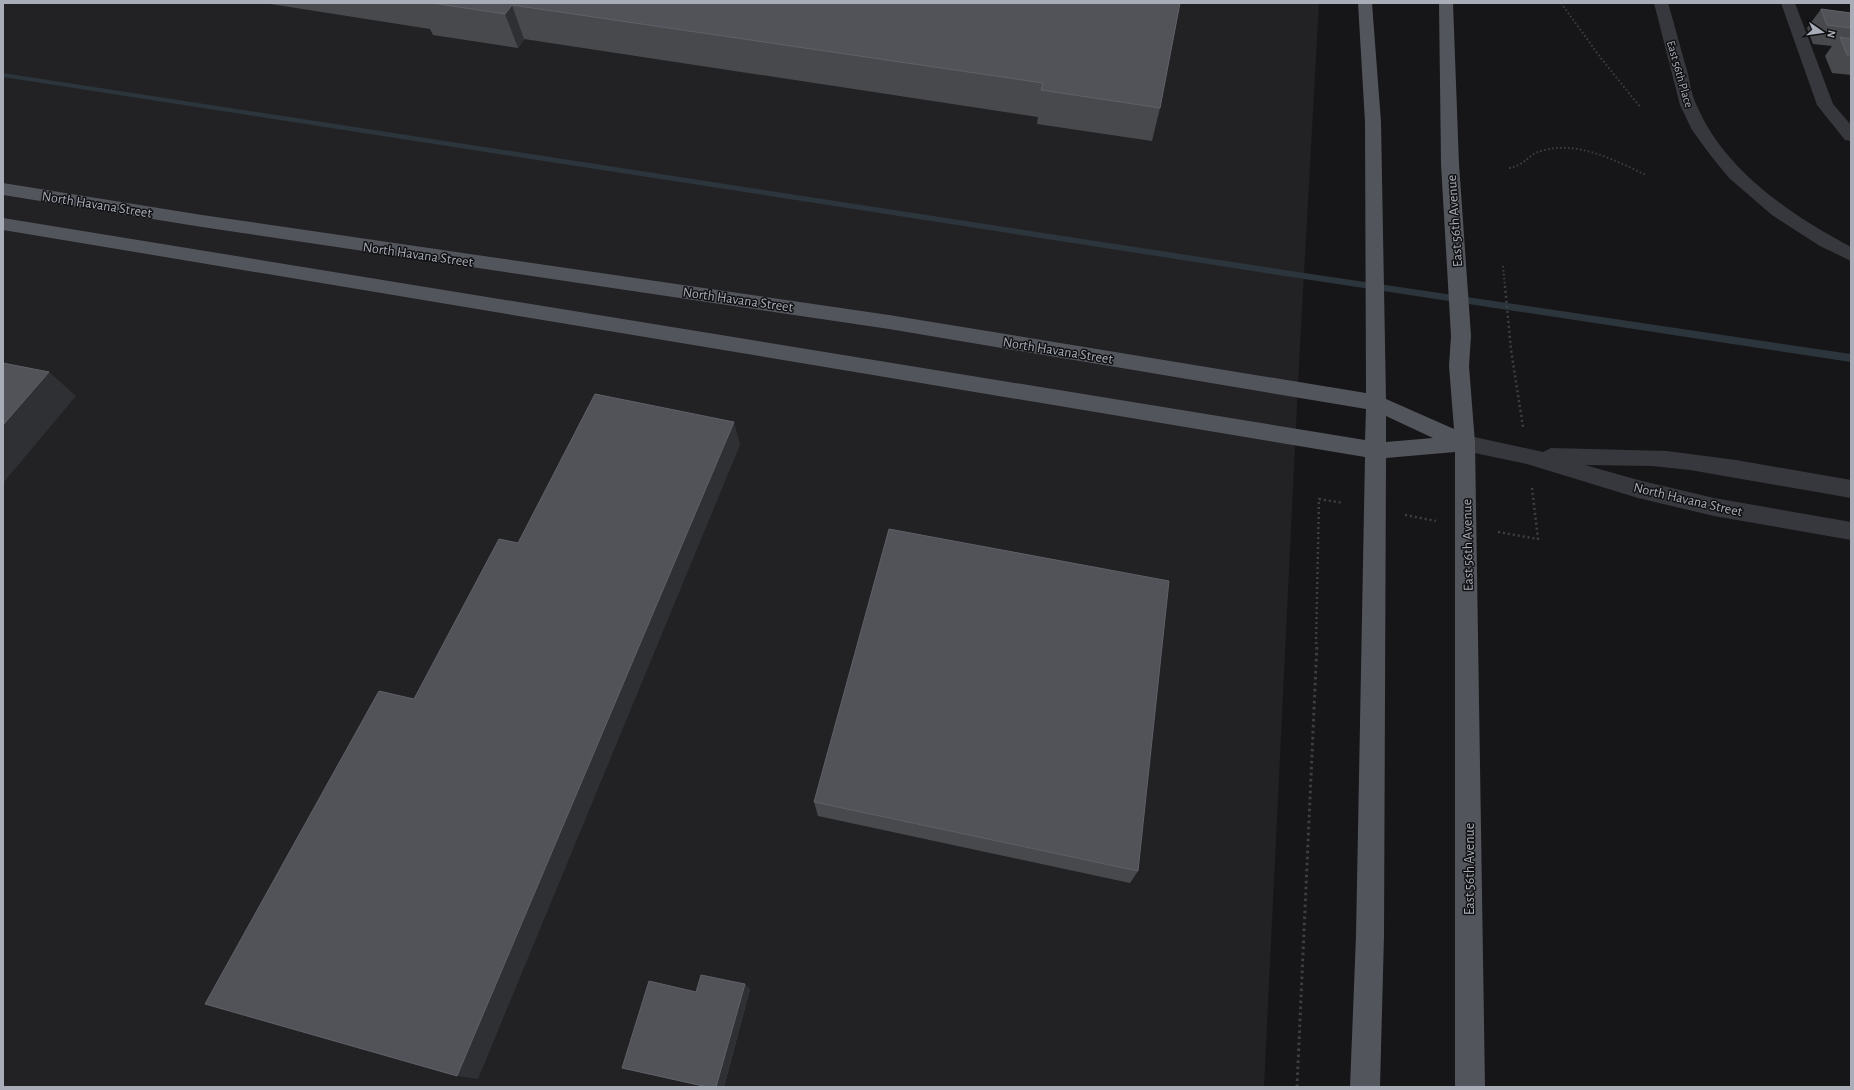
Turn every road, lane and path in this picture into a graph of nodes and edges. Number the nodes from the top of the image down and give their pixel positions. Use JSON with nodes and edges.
{"nodes":[{"id":1,"x":1366,"y":3,"type":"edge"},
{"id":2,"x":1446,"y":3,"type":"edge"},
{"id":3,"x":1561,"y":3,"type":"edge"},
{"id":4,"x":1661,"y":3,"type":"edge"},
{"id":5,"x":1788,"y":3,"type":"edge"},
{"id":6,"x":1641,"y":108,"type":"dead end"},
{"id":7,"x":1851,"y":136,"type":"edge"},
{"id":8,"x":1509,"y":168,"type":"dead end"},
{"id":9,"x":1646,"y":174,"type":"dead end"},
{"id":10,"x":3,"y":189,"type":"edge"},
{"id":11,"x":3,"y":224,"type":"edge"},
{"id":12,"x":1851,"y":255,"type":"edge"},
{"id":13,"x":1504,"y":266,"type":"dead end"},
{"id":14,"x":1515,"y":376,"type":"dead end"},
{"id":15,"x":1376,"y":403,"type":"junction"},
{"id":16,"x":1465,"y":443,"type":"junction"},
{"id":17,"x":1374,"y":450,"type":"junction"},
{"id":18,"x":1527,"y":456,"type":"junction"},
{"id":19,"x":1851,"y":489,"type":"edge"},
{"id":20,"x":1319,"y":499,"type":"dead end"},
{"id":21,"x":1851,"y":530,"type":"edge"},
{"id":22,"x":1297,"y":1087,"type":"edge"},
{"id":23,"x":1365,"y":1087,"type":"edge"},
{"id":24,"x":1470,"y":1087,"type":"edge"}],
"edges":[{"from":1,"to":15,"type":"main road"},
{"from":2,"to":16,"type":"main road","name":"East 56th Avenue"},
{"from":3,"to":6,"type":"path"},
{"from":4,"to":12,"type":"street","name":"East 56th Place"},
{"from":5,"to":7,"type":"street"},
{"from":8,"to":9,"type":"path"},
{"from":10,"to":15,"type":"main road","name":"North Havana Street"},
{"from":11,"to":17,"type":"main road","name":"North Havana Street"},
{"from":13,"to":14,"type":"path"},
{"from":15,"to":16,"type":"main road","name":"North Havana Street"},
{"from":15,"to":17,"type":"main road"},
{"from":16,"to":17,"type":"main road","name":"North Havana Street"},
{"from":16,"to":18,"type":"street","name":"North Havana Street"},
{"from":16,"to":24,"type":"main road","name":"East 56th Avenue"},
{"from":17,"to":23,"type":"main road"},
{"from":18,"to":19,"type":"street","name":"North Havana Street"},
{"from":18,"to":21,"type":"street","name":"North Havana Street"},
{"from":20,"to":22,"type":"path"}]}
